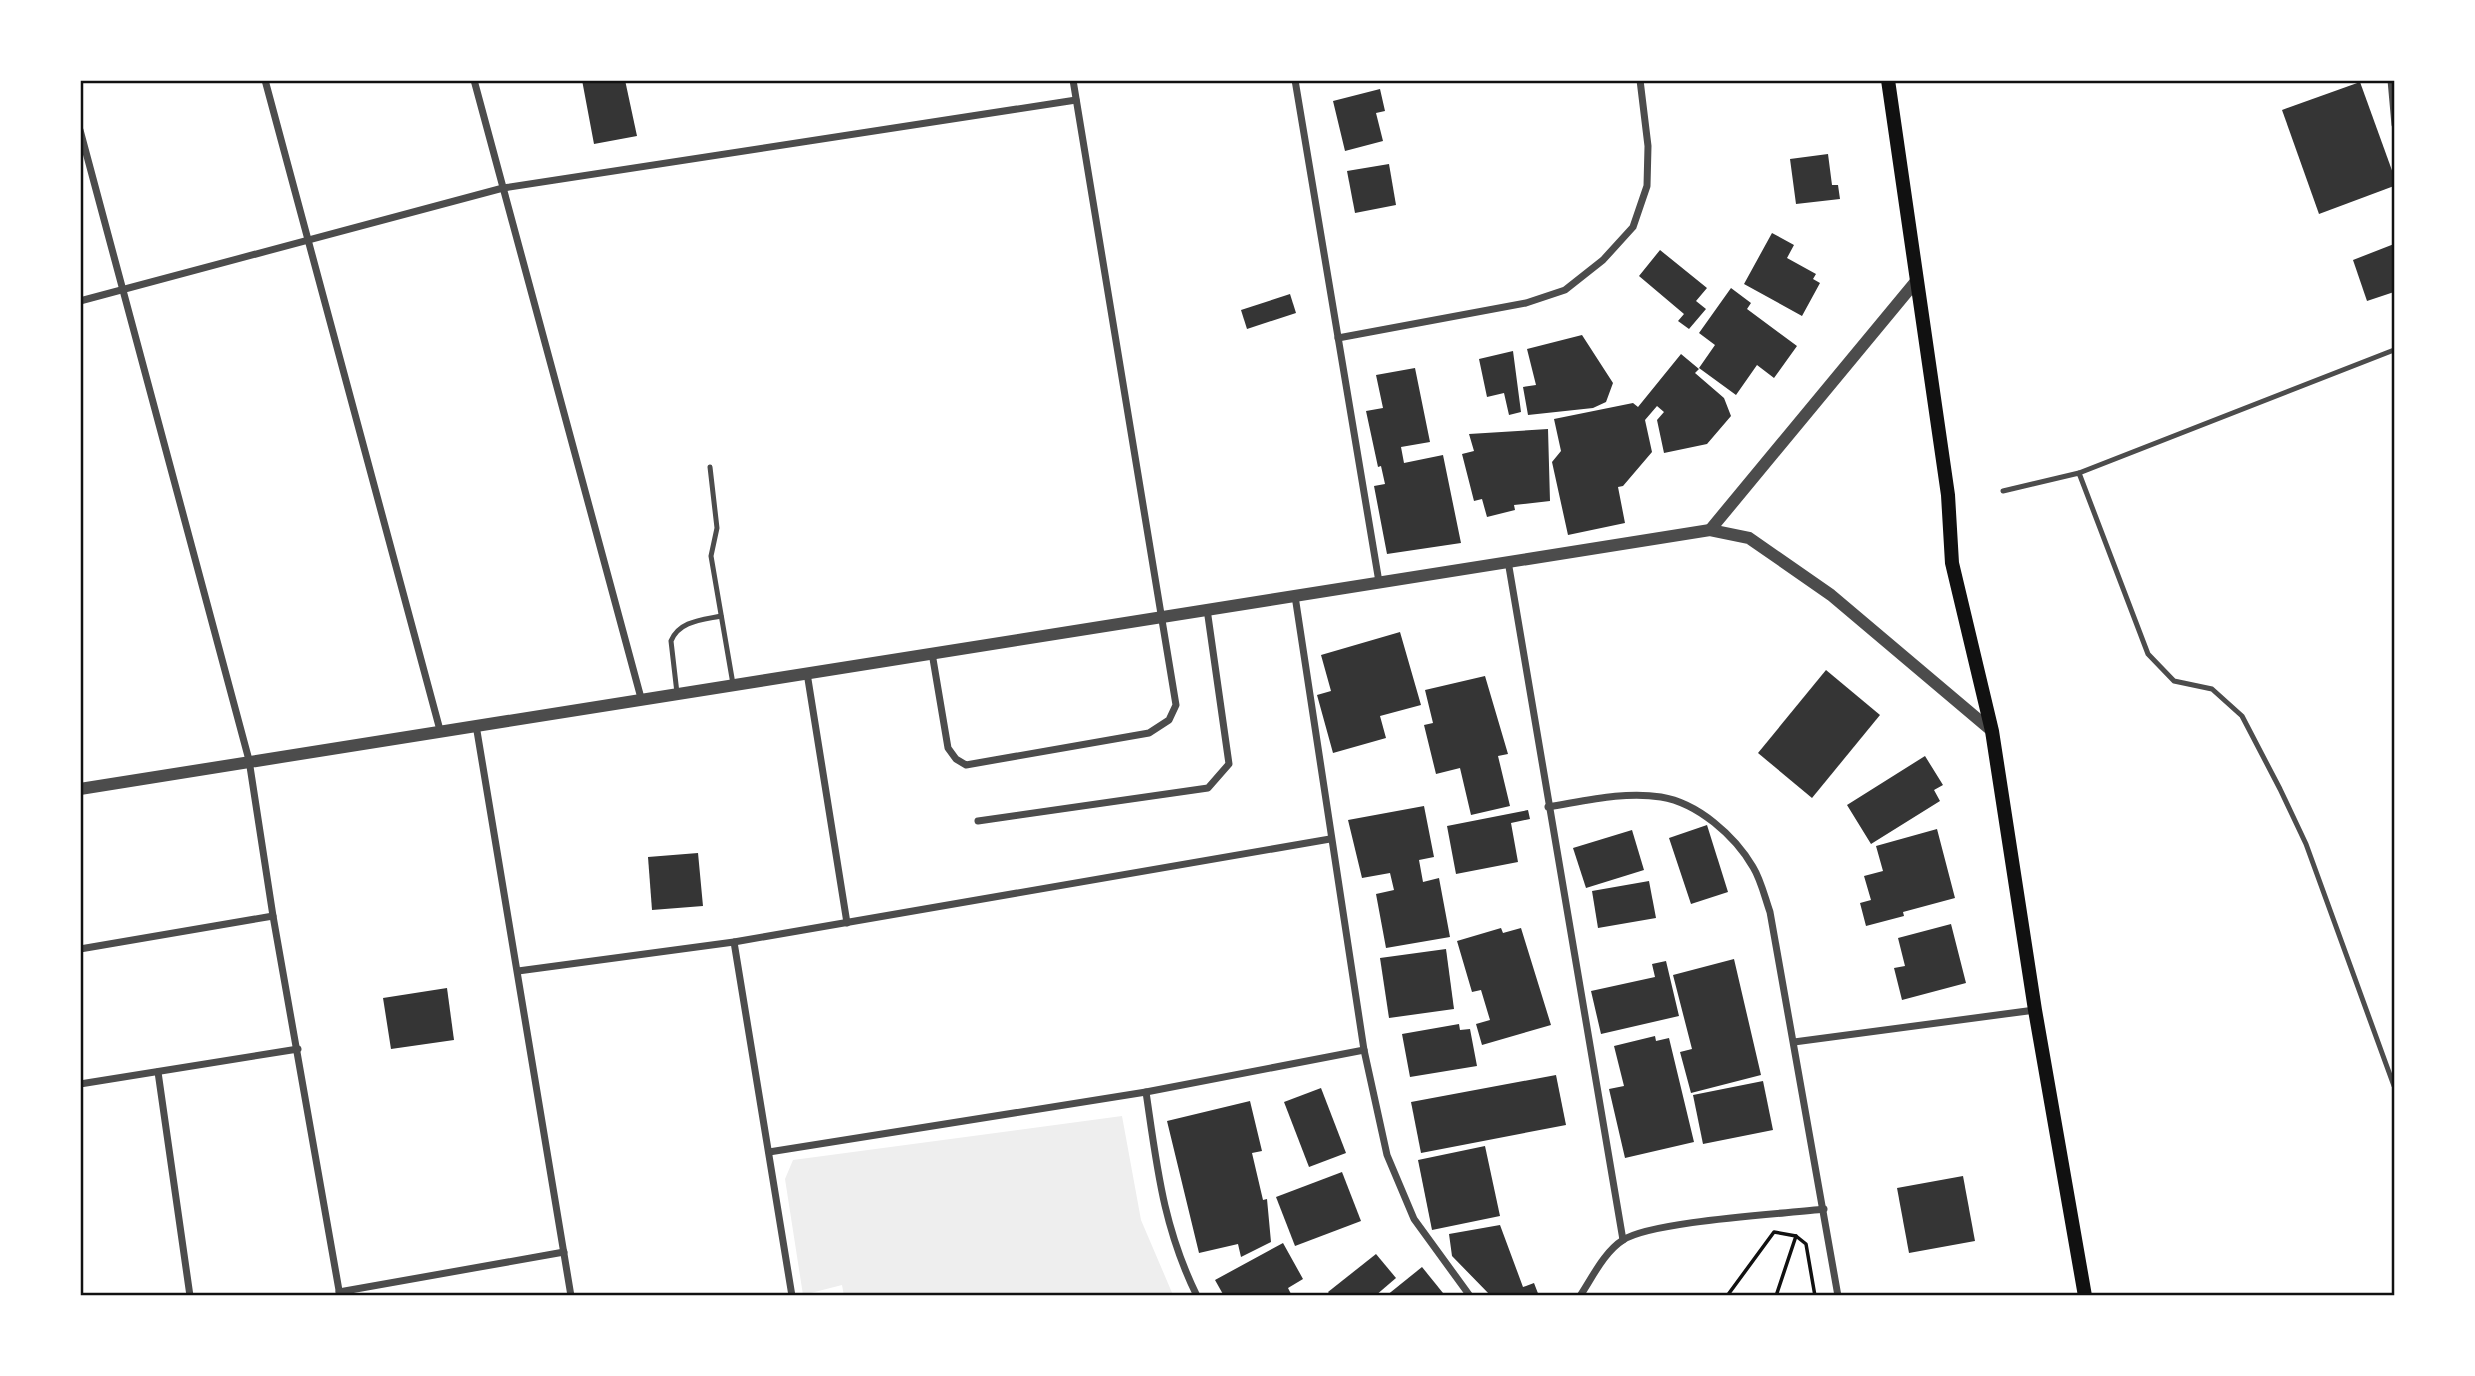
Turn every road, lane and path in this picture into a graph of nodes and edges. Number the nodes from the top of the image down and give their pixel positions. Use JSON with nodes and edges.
{"nodes":[{"id":1,"x":265,"y":80,"type":"edge"},
{"id":2,"x":474,"y":80,"type":"edge"},
{"id":3,"x":1073,"y":80,"type":"edge"},
{"id":4,"x":1295,"y":80,"type":"edge"},
{"id":5,"x":1640,"y":80,"type":"edge"},
{"id":6,"x":1888,"y":80,"type":"edge"},
{"id":7,"x":2390,"y":80,"type":"edge"},
{"id":8,"x":1076,"y":100,"type":"junction"},
{"id":9,"x":2395,"y":125,"type":"edge"},
{"id":10,"x":80,"y":130,"type":"edge"},
{"id":11,"x":503,"y":188,"type":"junction"},
{"id":12,"x":309,"y":239,"type":"junction"},
{"id":13,"x":1917,"y":280,"type":"junction"},
{"id":14,"x":123,"y":289,"type":"junction"},
{"id":15,"x":80,"y":300,"type":"edge"},
{"id":16,"x":1338,"y":338,"type":"junction"},
{"id":17,"x":2395,"y":350,"type":"edge"},
{"id":18,"x":710,"y":467,"type":"dead end"},
{"id":19,"x":2079,"y":473,"type":"junction"},
{"id":20,"x":2003,"y":491,"type":"dead end"},
{"id":21,"x":1710,"y":530,"type":"junction"},
{"id":22,"x":1508,"y":562,"type":"junction"},
{"id":23,"x":1379,"y":582,"type":"junction"},
{"id":24,"x":1295,"y":596,"type":"junction"},
{"id":25,"x":1207,"y":609,"type":"junction"},
{"id":26,"x":720,"y":616,"type":"junction"},
{"id":27,"x":1163,"y":616,"type":"junction"},
{"id":28,"x":932,"y":653,"type":"junction"},
{"id":29,"x":807,"y":673,"type":"junction"},
{"id":30,"x":733,"y":684,"type":"junction"},
{"id":31,"x":677,"y":693,"type":"junction"},
{"id":32,"x":641,"y":698,"type":"junction"},
{"id":33,"x":476,"y":724,"type":"junction"},
{"id":34,"x":440,"y":730,"type":"junction"},
{"id":35,"x":1992,"y":731,"type":"junction"},
{"id":36,"x":249,"y":760,"type":"junction"},
{"id":37,"x":80,"y":789,"type":"edge"},
{"id":38,"x":1548,"y":807,"type":"junction"},
{"id":39,"x":978,"y":821,"type":"dead end"},
{"id":40,"x":1330,"y":839,"type":"junction"},
{"id":41,"x":273,"y":916,"type":"junction"},
{"id":42,"x":847,"y":923,"type":"junction"},
{"id":43,"x":734,"y":942,"type":"junction"},
{"id":44,"x":80,"y":949,"type":"edge"},
{"id":45,"x":518,"y":971,"type":"junction"},
{"id":46,"x":2035,"y":1010,"type":"junction"},
{"id":47,"x":1794,"y":1042,"type":"junction"},
{"id":48,"x":298,"y":1049,"type":"junction"},
{"id":49,"x":1364,"y":1050,"type":"junction"},
{"id":50,"x":158,"y":1072,"type":"junction"},
{"id":51,"x":80,"y":1084,"type":"edge"},
{"id":52,"x":2395,"y":1086,"type":"edge"},
{"id":53,"x":1146,"y":1092,"type":"junction"},
{"id":54,"x":769,"y":1152,"type":"junction"},
{"id":55,"x":1824,"y":1209,"type":"junction"},
{"id":56,"x":1796,"y":1237,"type":"junction"},
{"id":57,"x":1623,"y":1240,"type":"junction"},
{"id":58,"x":564,"y":1252,"type":"junction"},
{"id":59,"x":339,"y":1294,"type":"edge"},
{"id":60,"x":190,"y":1296,"type":"edge"},
{"id":61,"x":571,"y":1296,"type":"edge"},
{"id":62,"x":792,"y":1296,"type":"edge"},
{"id":63,"x":1197,"y":1296,"type":"edge"},
{"id":64,"x":1470,"y":1296,"type":"edge"},
{"id":65,"x":1580,"y":1296,"type":"edge"},
{"id":66,"x":1727,"y":1296,"type":"edge"},
{"id":67,"x":1776,"y":1296,"type":"edge"},
{"id":68,"x":1815,"y":1296,"type":"edge"},
{"id":69,"x":1838,"y":1296,"type":"edge"},
{"id":70,"x":2085,"y":1296,"type":"edge"}],
"edges":[{"from":1,"to":12,"type":"street"},
{"from":2,"to":11,"type":"street"},
{"from":3,"to":8,"type":"street"},
{"from":4,"to":16,"type":"street"},
{"from":5,"to":16,"type":"street"},
{"from":6,"to":13,"type":"main road"},
{"from":7,"to":9,"type":"lane"},
{"from":8,"to":11,"type":"street"},
{"from":8,"to":27,"type":"street"},
{"from":10,"to":14,"type":"street"},
{"from":11,"to":12,"type":"street"},
{"from":11,"to":32,"type":"street"},
{"from":12,"to":14,"type":"street"},
{"from":12,"to":34,"type":"street"},
{"from":13,"to":21,"type":"street"},
{"from":13,"to":35,"type":"main road"},
{"from":14,"to":15,"type":"street"},
{"from":14,"to":36,"type":"street"},
{"from":16,"to":23,"type":"street"},
{"from":17,"to":19,"type":"lane"},
{"from":18,"to":26,"type":"lane"},
{"from":19,"to":20,"type":"lane"},
{"from":19,"to":52,"type":"lane"},
{"from":21,"to":22,"type":"street"},
{"from":21,"to":35,"type":"street"},
{"from":22,"to":23,"type":"street"},
{"from":22,"to":38,"type":"street"},
{"from":23,"to":24,"type":"street"},
{"from":24,"to":25,"type":"street"},
{"from":24,"to":40,"type":"street"},
{"from":25,"to":27,"type":"street"},
{"from":25,"to":39,"type":"street"},
{"from":26,"to":30,"type":"lane"},
{"from":26,"to":31,"type":"lane"},
{"from":27,"to":28,"type":"street"},
{"from":27,"to":28,"type":"street"},
{"from":28,"to":29,"type":"street"},
{"from":29,"to":30,"type":"street"},
{"from":29,"to":42,"type":"street"},
{"from":30,"to":31,"type":"street"},
{"from":31,"to":32,"type":"street"},
{"from":32,"to":33,"type":"street"},
{"from":33,"to":34,"type":"street"},
{"from":33,"to":45,"type":"street"},
{"from":34,"to":36,"type":"street"},
{"from":35,"to":46,"type":"main road"},
{"from":36,"to":37,"type":"street"},
{"from":36,"to":41,"type":"street"},
{"from":38,"to":47,"type":"street"},
{"from":38,"to":57,"type":"street"},
{"from":40,"to":42,"type":"street"},
{"from":40,"to":49,"type":"street"},
{"from":41,"to":44,"type":"street"},
{"from":41,"to":48,"type":"street"},
{"from":42,"to":43,"type":"street"},
{"from":43,"to":45,"type":"street"},
{"from":43,"to":54,"type":"street"},
{"from":45,"to":58,"type":"street"},
{"from":46,"to":47,"type":"street"},
{"from":46,"to":70,"type":"main road"},
{"from":47,"to":55,"type":"street"},
{"from":48,"to":50,"type":"street"},
{"from":48,"to":59,"type":"street"},
{"from":49,"to":53,"type":"street"},
{"from":49,"to":64,"type":"street"},
{"from":50,"to":51,"type":"street"},
{"from":50,"to":60,"type":"street"},
{"from":53,"to":54,"type":"street"},
{"from":53,"to":63,"type":"street"},
{"from":54,"to":62,"type":"street"},
{"from":55,"to":57,"type":"street"},
{"from":55,"to":69,"type":"street"},
{"from":56,"to":66,"type":"path"},
{"from":56,"to":67,"type":"path"},
{"from":56,"to":68,"type":"path"},
{"from":57,"to":65,"type":"street"},
{"from":58,"to":59,"type":"street"},
{"from":58,"to":61,"type":"street"}]}
